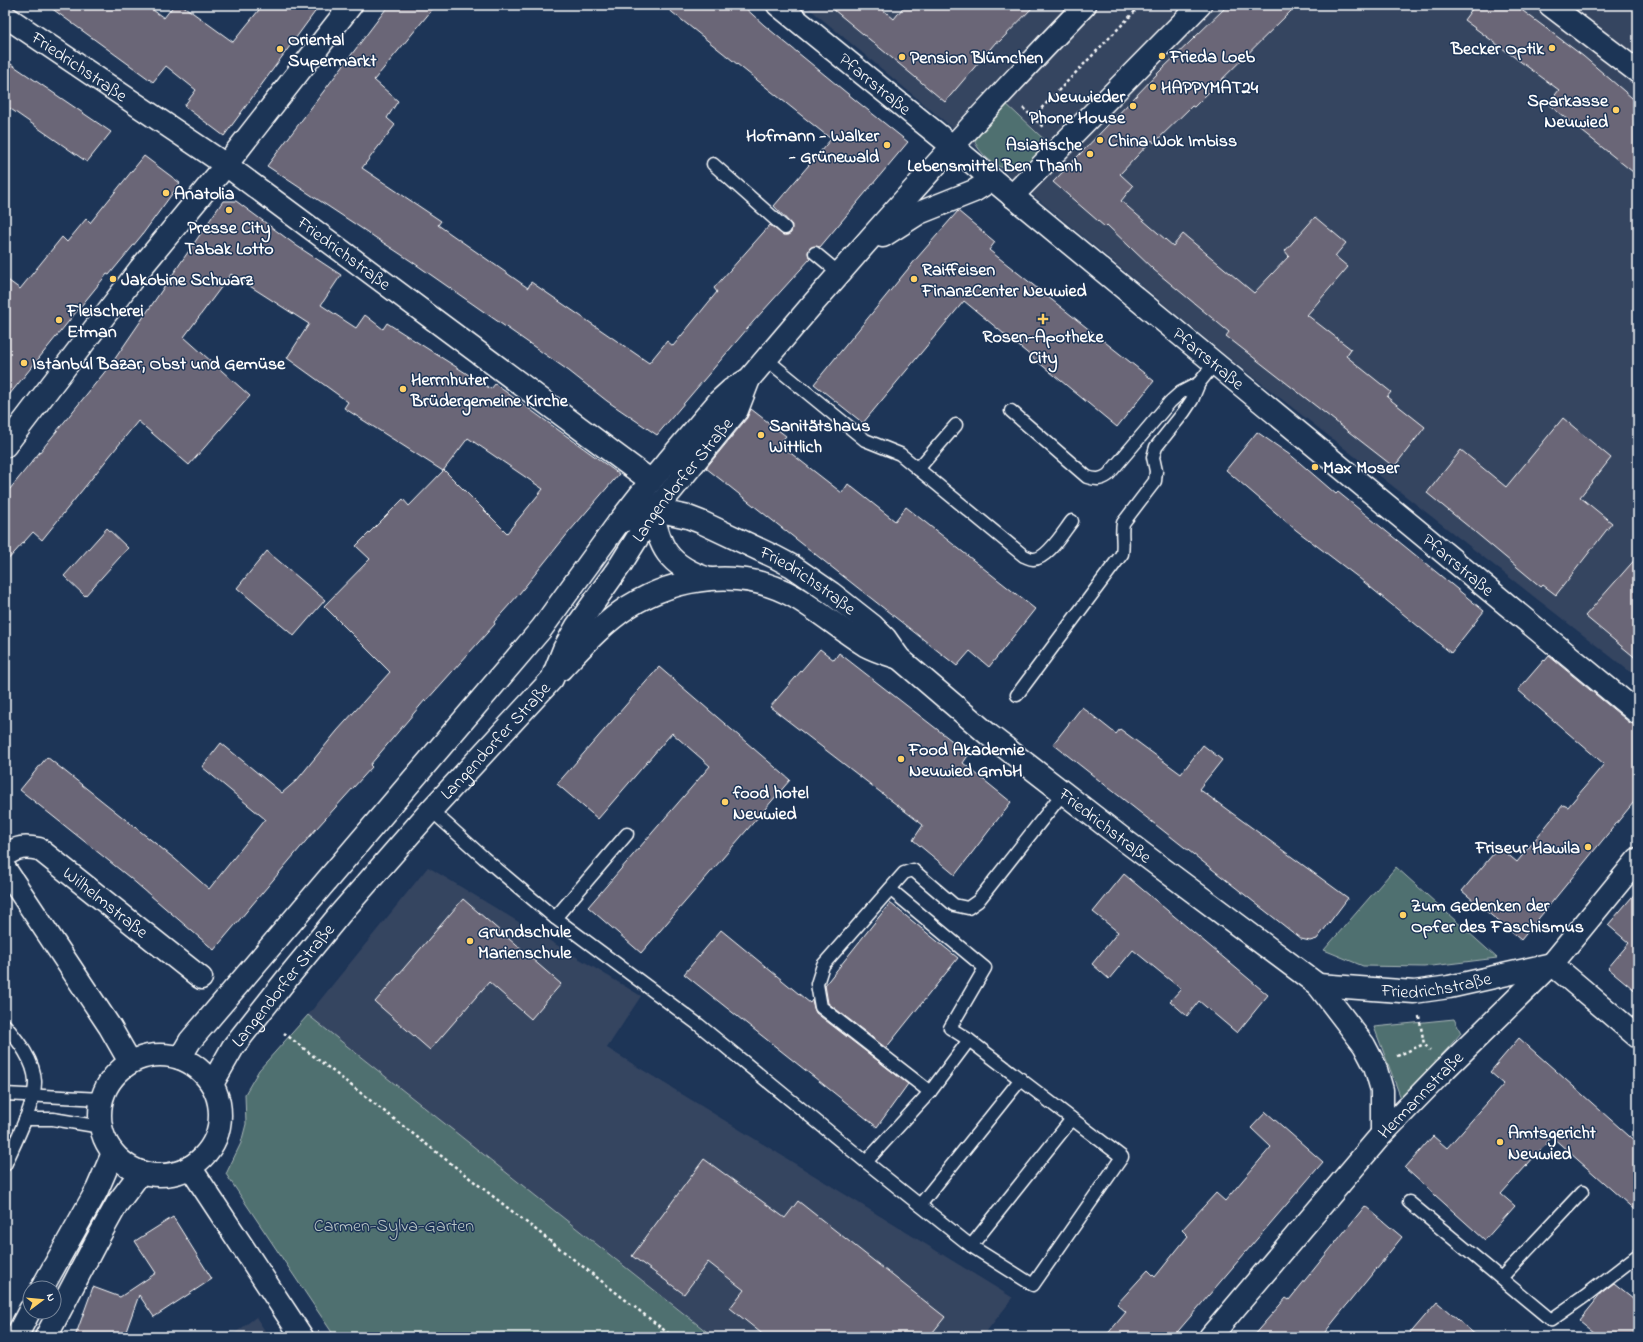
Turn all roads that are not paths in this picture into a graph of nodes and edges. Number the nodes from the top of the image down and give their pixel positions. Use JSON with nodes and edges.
{"nodes":[{"id":1,"x":351,"y":5,"type":"edge"},
{"id":2,"x":778,"y":5,"type":"edge"},
{"id":3,"x":1085,"y":5,"type":"edge"},
{"id":4,"x":1200,"y":5,"type":"edge"},
{"id":5,"x":1550,"y":5,"type":"edge"},
{"id":6,"x":5,"y":16,"type":"edge"},
{"id":7,"x":1638,"y":72,"type":"edge"},
{"id":8,"x":952,"y":146,"type":"junction"},
{"id":9,"x":714,"y":164,"type":"dead end"},
{"id":10,"x":226,"y":165,"type":"junction"},
{"id":11,"x":989,"y":177,"type":"junction"},
{"id":12,"x":1012,"y":196,"type":"junction"},
{"id":13,"x":786,"y":228,"type":"dead end"},
{"id":14,"x":815,"y":253,"type":"dead end"},
{"id":15,"x":856,"y":254,"type":"junction"},
{"id":16,"x":839,"y":273,"type":"junction"},
{"id":17,"x":766,"y":359,"type":"junction"},
{"id":18,"x":1215,"y":363,"type":"junction"},
{"id":19,"x":750,"y":379,"type":"junction"},
{"id":20,"x":1199,"y":383,"type":"junction"},
{"id":21,"x":1011,"y":411,"type":"dead end"},
{"id":22,"x":956,"y":426,"type":"dead end"},
{"id":23,"x":5,"y":446,"type":"edge"},
{"id":24,"x":918,"y":468,"type":"junction"},
{"id":25,"x":680,"y":479,"type":"junction"},
{"id":26,"x":651,"y":481,"type":"junction"},
{"id":27,"x":653,"y":513,"type":"junction"},
{"id":28,"x":1072,"y":521,"type":"dead end"},
{"id":29,"x":619,"y":522,"type":"junction"},
{"id":30,"x":701,"y":522,"type":"junction"},
{"id":31,"x":710,"y":579,"type":"junction"},
{"id":32,"x":899,"y":658,"type":"junction"},
{"id":33,"x":552,"y":678,"type":"junction"},
{"id":34,"x":1017,"y":695,"type":"dead end"},
{"id":35,"x":1638,"y":712,"type":"edge"},
{"id":36,"x":1063,"y":793,"type":"junction"},
{"id":37,"x":431,"y":810,"type":"junction"},
{"id":38,"x":627,"y":834,"type":"dead end"},
{"id":39,"x":5,"y":855,"type":"edge"},
{"id":40,"x":1638,"y":860,"type":"edge"},
{"id":41,"x":5,"y":869,"type":"edge"},
{"id":42,"x":890,"y":889,"type":"junction"},
{"id":43,"x":555,"y":918,"type":"junction"},
{"id":44,"x":1552,"y":964,"type":"junction"},
{"id":45,"x":201,"y":978,"type":"dead end"},
{"id":46,"x":1318,"y":985,"type":"junction"},
{"id":47,"x":5,"y":1025,"type":"edge"},
{"id":48,"x":1638,"y":1037,"type":"edge"},
{"id":49,"x":969,"y":1040,"type":"junction"},
{"id":50,"x":180,"y":1058,"type":"junction"},
{"id":51,"x":130,"y":1062,"type":"junction"},
{"id":52,"x":1021,"y":1079,"type":"junction"},
{"id":53,"x":212,"y":1084,"type":"junction"},
{"id":54,"x":930,"y":1092,"type":"junction"},
{"id":55,"x":5,"y":1094,"type":"edge"},
{"id":56,"x":34,"y":1096,"type":"junction"},
{"id":57,"x":101,"y":1099,"type":"junction"},
{"id":58,"x":25,"y":1119,"type":"junction"},
{"id":59,"x":1072,"y":1119,"type":"junction"},
{"id":60,"x":101,"y":1126,"type":"junction"},
{"id":61,"x":1382,"y":1134,"type":"junction"},
{"id":62,"x":113,"y":1153,"type":"junction"},
{"id":63,"x":866,"y":1162,"type":"junction"},
{"id":64,"x":5,"y":1165,"type":"edge"},
{"id":65,"x":190,"y":1167,"type":"junction"},
{"id":66,"x":141,"y":1172,"type":"junction"},
{"id":67,"x":1582,"y":1192,"type":"dead end"},
{"id":68,"x":1409,"y":1202,"type":"dead end"},
{"id":69,"x":920,"y":1205,"type":"junction"},
{"id":70,"x":971,"y":1246,"type":"junction"},
{"id":71,"x":1638,"y":1255,"type":"edge"},
{"id":72,"x":1501,"y":1278,"type":"junction"},
{"id":73,"x":46,"y":1280,"type":"edge"},
{"id":74,"x":25,"y":1320,"type":"edge"},
{"id":75,"x":16,"y":1337,"type":"edge"},
{"id":76,"x":46,"y":1337,"type":"edge"},
{"id":77,"x":302,"y":1337,"type":"edge"},
{"id":78,"x":1210,"y":1337,"type":"edge"}],
"edges":[{"from":1,"to":10,"type":"street"},
{"from":2,"to":8,"type":"street","name":"Pfarrstraße"},
{"from":3,"to":8,"type":"street","name":"Langendorfer Straße"},
{"from":4,"to":12,"type":"street"},
{"from":5,"to":7,"type":"street"},
{"from":6,"to":10,"type":"street","name":"Friedrichstraße"},
{"from":8,"to":11,"type":"street","name":"Pfarrstraße"},
{"from":8,"to":15,"type":"street","name":"Langendorfer Straße"},
{"from":9,"to":13,"type":"lane"},
{"from":10,"to":23,"type":"street"},
{"from":10,"to":26,"type":"street","name":"Friedrichstraße"},
{"from":11,"to":12,"type":"street","name":"Pfarrstraße"},
{"from":11,"to":15,"type":"street","name":"Langendorfer Straße"},
{"from":12,"to":18,"type":"street","name":"Pfarrstraße"},
{"from":14,"to":16,"type":"lane"},
{"from":15,"to":16,"type":"street","name":"Langendorfer Straße"},
{"from":16,"to":17,"type":"street","name":"Langendorfer Straße"},
{"from":17,"to":19,"type":"street","name":"Langendorfer Straße"},
{"from":17,"to":24,"type":"lane"},
{"from":18,"to":20,"type":"lane"},
{"from":18,"to":35,"type":"street","name":"Pfarrstraße"},
{"from":19,"to":25,"type":"street","name":"Langendorfer Straße"},
{"from":19,"to":26,"type":"street","name":"Langendorfer Straße"},
{"from":20,"to":21,"type":"lane"},
{"from":20,"to":34,"type":"lane"},
{"from":22,"to":24,"type":"lane"},
{"from":24,"to":28,"type":"lane"},
{"from":25,"to":27,"type":"street","name":"Langendorfer Straße"},
{"from":25,"to":30,"type":"street"},
{"from":26,"to":27,"type":"street","name":"Friedrichstraße"},
{"from":26,"to":29,"type":"street","name":"Langendorfer Straße"},
{"from":27,"to":29,"type":"street","name":"Friedrichstraße"},
{"from":27,"to":30,"type":"street","name":"Friedrichstraße"},
{"from":27,"to":31,"type":"street","name":"Friedrichstraße"},
{"from":27,"to":33,"type":"street","name":"Langendorfer Straße"},
{"from":29,"to":50,"type":"street","name":"Langendorfer Straße"},
{"from":30,"to":32,"type":"street","name":"Friedrichstraße"},
{"from":31,"to":32,"type":"street","name":"Friedrichstraße"},
{"from":31,"to":33,"type":"street","name":"Friedrichstraße"},
{"from":32,"to":36,"type":"street","name":"Friedrichstraße"},
{"from":33,"to":37,"type":"street","name":"Langendorfer Straße"},
{"from":36,"to":42,"type":"lane"},
{"from":36,"to":46,"type":"street","name":"Friedrichstraße"},
{"from":37,"to":43,"type":"lane"},
{"from":37,"to":53,"type":"street","name":"Langendorfer Straße"},
{"from":38,"to":43,"type":"lane"},
{"from":39,"to":45,"type":"street","name":"Wilhelmstraße"},
{"from":40,"to":44,"type":"street","name":"Hermannstraße"},
{"from":41,"to":51,"type":"street"},
{"from":42,"to":49,"type":"lane"},
{"from":42,"to":54,"type":"lane"},
{"from":43,"to":63,"type":"lane"},
{"from":44,"to":46,"type":"street","name":"Friedrichstraße"},
{"from":44,"to":48,"type":"street"},
{"from":44,"to":61,"type":"street","name":"Hermannstraße"},
{"from":46,"to":61,"type":"street","name":"Friedrichstraße"},
{"from":47,"to":56,"type":"lane"},
{"from":49,"to":52,"type":"lane"},
{"from":49,"to":54,"type":"lane"},
{"from":50,"to":51,"type":"street"},
{"from":50,"to":53,"type":"street"},
{"from":51,"to":57,"type":"street"},
{"from":52,"to":59,"type":"lane"},
{"from":52,"to":69,"type":"lane"},
{"from":53,"to":65,"type":"street"},
{"from":54,"to":63,"type":"lane"},
{"from":55,"to":56,"type":"lane"},
{"from":56,"to":57,"type":"lane"},
{"from":56,"to":58,"type":"lane"},
{"from":57,"to":60,"type":"street"},
{"from":58,"to":60,"type":"lane"},
{"from":58,"to":64,"type":"lane"},
{"from":59,"to":70,"type":"lane"},
{"from":59,"to":70,"type":"lane"},
{"from":60,"to":62,"type":"street"},
{"from":61,"to":78,"type":"street","name":"Hermannstraße"},
{"from":62,"to":66,"type":"street"},
{"from":62,"to":73,"type":"street"},
{"from":63,"to":69,"type":"lane"},
{"from":65,"to":66,"type":"street"},
{"from":65,"to":77,"type":"street"},
{"from":66,"to":76,"type":"street"},
{"from":67,"to":72,"type":"lane"},
{"from":68,"to":72,"type":"lane"},
{"from":69,"to":70,"type":"lane"},
{"from":71,"to":72,"type":"lane"},
{"from":74,"to":75,"type":"street"}]}
